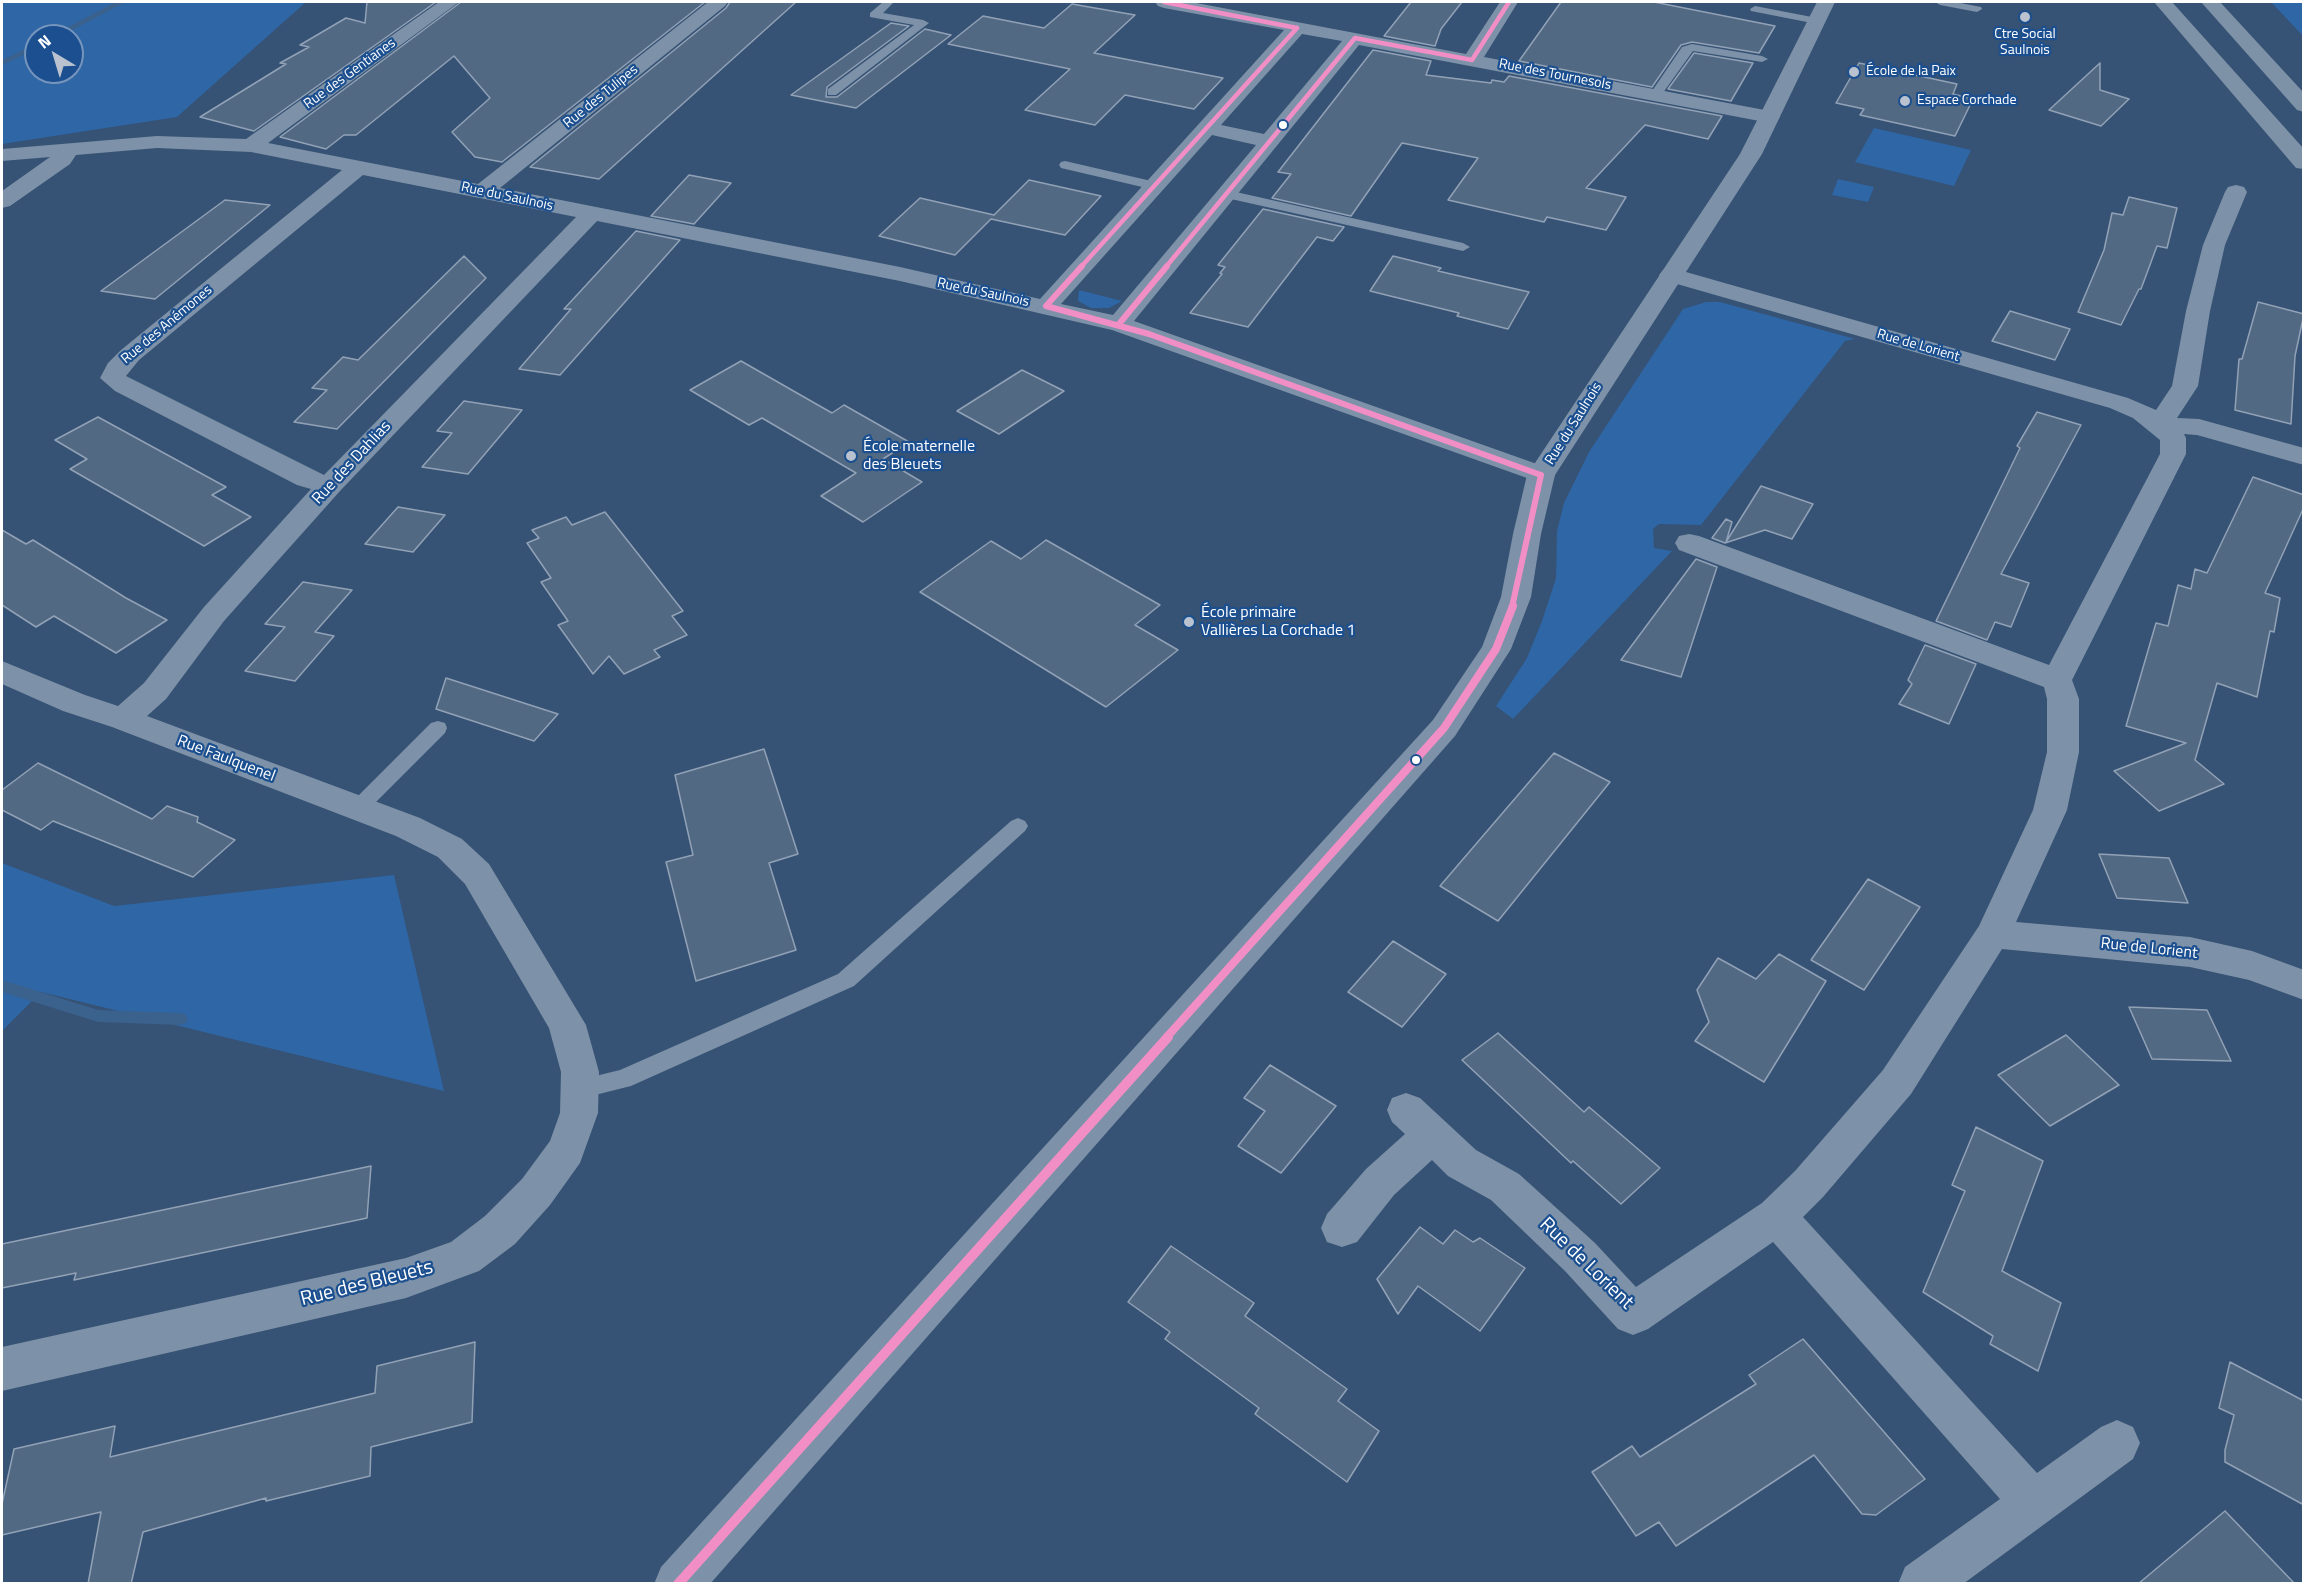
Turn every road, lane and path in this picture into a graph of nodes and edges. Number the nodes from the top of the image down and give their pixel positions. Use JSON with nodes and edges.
{"nodes":[{"id":1,"x":450,"y":2,"type":"edge"},
{"id":2,"x":719,"y":2,"type":"edge"},
{"id":3,"x":889,"y":2,"type":"edge"},
{"id":4,"x":1164,"y":2,"type":"edge"},
{"id":5,"x":1509,"y":2,"type":"edge"},
{"id":6,"x":1940,"y":2,"type":"edge"},
{"id":7,"x":2163,"y":2,"type":"edge"},
{"id":8,"x":2210,"y":2,"type":"edge"},
{"id":9,"x":1755,"y":9,"type":"dead end"},
{"id":10,"x":1977,"y":9,"type":"dead end"},
{"id":11,"x":1822,"y":11,"type":"edge"},
{"id":12,"x":1297,"y":28,"type":"junction"},
{"id":13,"x":1355,"y":38,"type":"junction"},
{"id":14,"x":1762,"y":59,"type":"dead end"},
{"id":15,"x":1472,"y":60,"type":"junction"},
{"id":16,"x":832,"y":92,"type":"dead end"},
{"id":17,"x":1656,"y":94,"type":"junction"},
{"id":18,"x":2304,"y":106,"type":"edge"},
{"id":19,"x":1770,"y":117,"type":"junction"},
{"id":20,"x":1207,"y":128,"type":"junction"},
{"id":21,"x":1270,"y":142,"type":"junction"},
{"id":22,"x":251,"y":146,"type":"junction"},
{"id":23,"x":71,"y":148,"type":"junction"},
{"id":24,"x":2,"y":155,"type":"edge"},
{"id":25,"x":2304,"y":163,"type":"edge"},
{"id":26,"x":1065,"y":165,"type":"dead end"},
{"id":27,"x":358,"y":168,"type":"junction"},
{"id":28,"x":1155,"y":186,"type":"junction"},
{"id":29,"x":483,"y":191,"type":"junction"},
{"id":30,"x":2236,"y":192,"type":"dead end"},
{"id":31,"x":1227,"y":194,"type":"junction"},
{"id":32,"x":2,"y":201,"type":"edge"},
{"id":33,"x":591,"y":214,"type":"junction"},
{"id":34,"x":1463,"y":247,"type":"dead end"},
{"id":35,"x":1671,"y":276,"type":"junction"},
{"id":36,"x":1046,"y":306,"type":"junction"},
{"id":37,"x":1119,"y":324,"type":"junction"},
{"id":38,"x":2160,"y":425,"type":"junction"},
{"id":39,"x":2304,"y":457,"type":"edge"},
{"id":40,"x":1541,"y":475,"type":"junction"},
{"id":41,"x":330,"y":485,"type":"junction"},
{"id":42,"x":1689,"y":543,"type":"dead end"},
{"id":43,"x":2,"y":672,"type":"edge"},
{"id":44,"x":2057,"y":680,"type":"junction"},
{"id":45,"x":123,"y":719,"type":"junction"},
{"id":46,"x":438,"y":728,"type":"dead end"},
{"id":47,"x":357,"y":809,"type":"junction"},
{"id":48,"x":1018,"y":826,"type":"dead end"},
{"id":49,"x":450,"y":848,"type":"joint"},
{"id":50,"x":1992,"y":934,"type":"junction"},
{"id":51,"x":2302,"y":985,"type":"dead end"},
{"id":52,"x":579,"y":1089,"type":"junction"},
{"id":53,"x":1776,"y":1216,"type":"junction"},
{"id":54,"x":1342,"y":1228,"type":"dead end"},
{"id":55,"x":2,"y":1369,"type":"edge"},
{"id":56,"x":2117,"y":1443,"type":"dead end"},
{"id":57,"x":2034,"y":1503,"type":"junction"},
{"id":58,"x":678,"y":1584,"type":"edge"},
{"id":59,"x":1922,"y":1584,"type":"edge"}],
"edges":[{"from":1,"to":22,"type":"street","name":"Rue des Gentianes"},
{"from":2,"to":29,"type":"street","name":"Rue des Tulipes"},
{"from":3,"to":16,"type":"lane"},
{"from":4,"to":12,"type":"street","name":"Rue des Tournesols"},
{"from":5,"to":15,"type":"street"},
{"from":6,"to":10,"type":"lane"},
{"from":7,"to":25,"type":"highway"},
{"from":8,"to":18,"type":"highway"},
{"from":9,"to":11,"type":"lane"},
{"from":11,"to":19,"type":"street","name":"Rue du Saulnois"},
{"from":12,"to":13,"type":"street","name":"Rue des Tournesols"},
{"from":12,"to":20,"type":"street"},
{"from":13,"to":15,"type":"street","name":"Rue des Tournesols"},
{"from":13,"to":21,"type":"street"},
{"from":14,"to":17,"type":"lane"},
{"from":15,"to":17,"type":"street","name":"Rue des Tournesols"},
{"from":17,"to":19,"type":"street","name":"Rue des Tournesols"},
{"from":19,"to":35,"type":"street","name":"Rue du Saulnois"},
{"from":20,"to":21,"type":"street"},
{"from":20,"to":28,"type":"street"},
{"from":21,"to":31,"type":"street"},
{"from":22,"to":23,"type":"street","name":"Rue du Saulnois"},
{"from":22,"to":27,"type":"street","name":"Rue du Saulnois"},
{"from":23,"to":24,"type":"street","name":"Rue du Saulnois"},
{"from":23,"to":32,"type":"street"},
{"from":26,"to":28,"type":"lane"},
{"from":27,"to":29,"type":"street","name":"Rue du Saulnois"},
{"from":27,"to":41,"type":"street","name":"Rue des Anémones"},
{"from":28,"to":36,"type":"street"},
{"from":29,"to":33,"type":"street","name":"Rue du Saulnois"},
{"from":30,"to":38,"type":"street"},
{"from":31,"to":34,"type":"lane"},
{"from":31,"to":37,"type":"street"},
{"from":33,"to":36,"type":"street","name":"Rue du Saulnois"},
{"from":33,"to":41,"type":"street","name":"Rue des Dahlias"},
{"from":35,"to":38,"type":"street","name":"Rue de Lorient"},
{"from":35,"to":40,"type":"street","name":"Rue du Saulnois"},
{"from":36,"to":37,"type":"street","name":"Rue du Saulnois"},
{"from":37,"to":40,"type":"street","name":"Rue du Saulnois"},
{"from":38,"to":39,"type":"street","name":"Rue de Lorient"},
{"from":38,"to":44,"type":"street"},
{"from":40,"to":58,"type":"street"},
{"from":41,"to":45,"type":"street","name":"Rue des Dahlias"},
{"from":42,"to":44,"type":"street"},
{"from":43,"to":45,"type":"street","name":"Rue Faulquenel"},
{"from":44,"to":50,"type":"street","name":"Rue de Lorient"},
{"from":45,"to":47,"type":"street","name":"Rue Faulquenel"},
{"from":46,"to":47,"type":"lane"},
{"from":47,"to":49,"type":"street","name":"Rue Faulquenel"},
{"from":48,"to":52,"type":"lane"},
{"from":49,"to":52,"type":"street","name":"Rue des Bleuets"},
{"from":50,"to":51,"type":"street","name":"Rue de Lorient"},
{"from":50,"to":53,"type":"street","name":"Rue de Lorient"},
{"from":52,"to":55,"type":"street","name":"Rue des Bleuets"},
{"from":53,"to":54,"type":"street","name":"Rue de Lorient"},
{"from":53,"to":57,"type":"street"},
{"from":56,"to":57,"type":"street"},
{"from":57,"to":59,"type":"street"}]}
